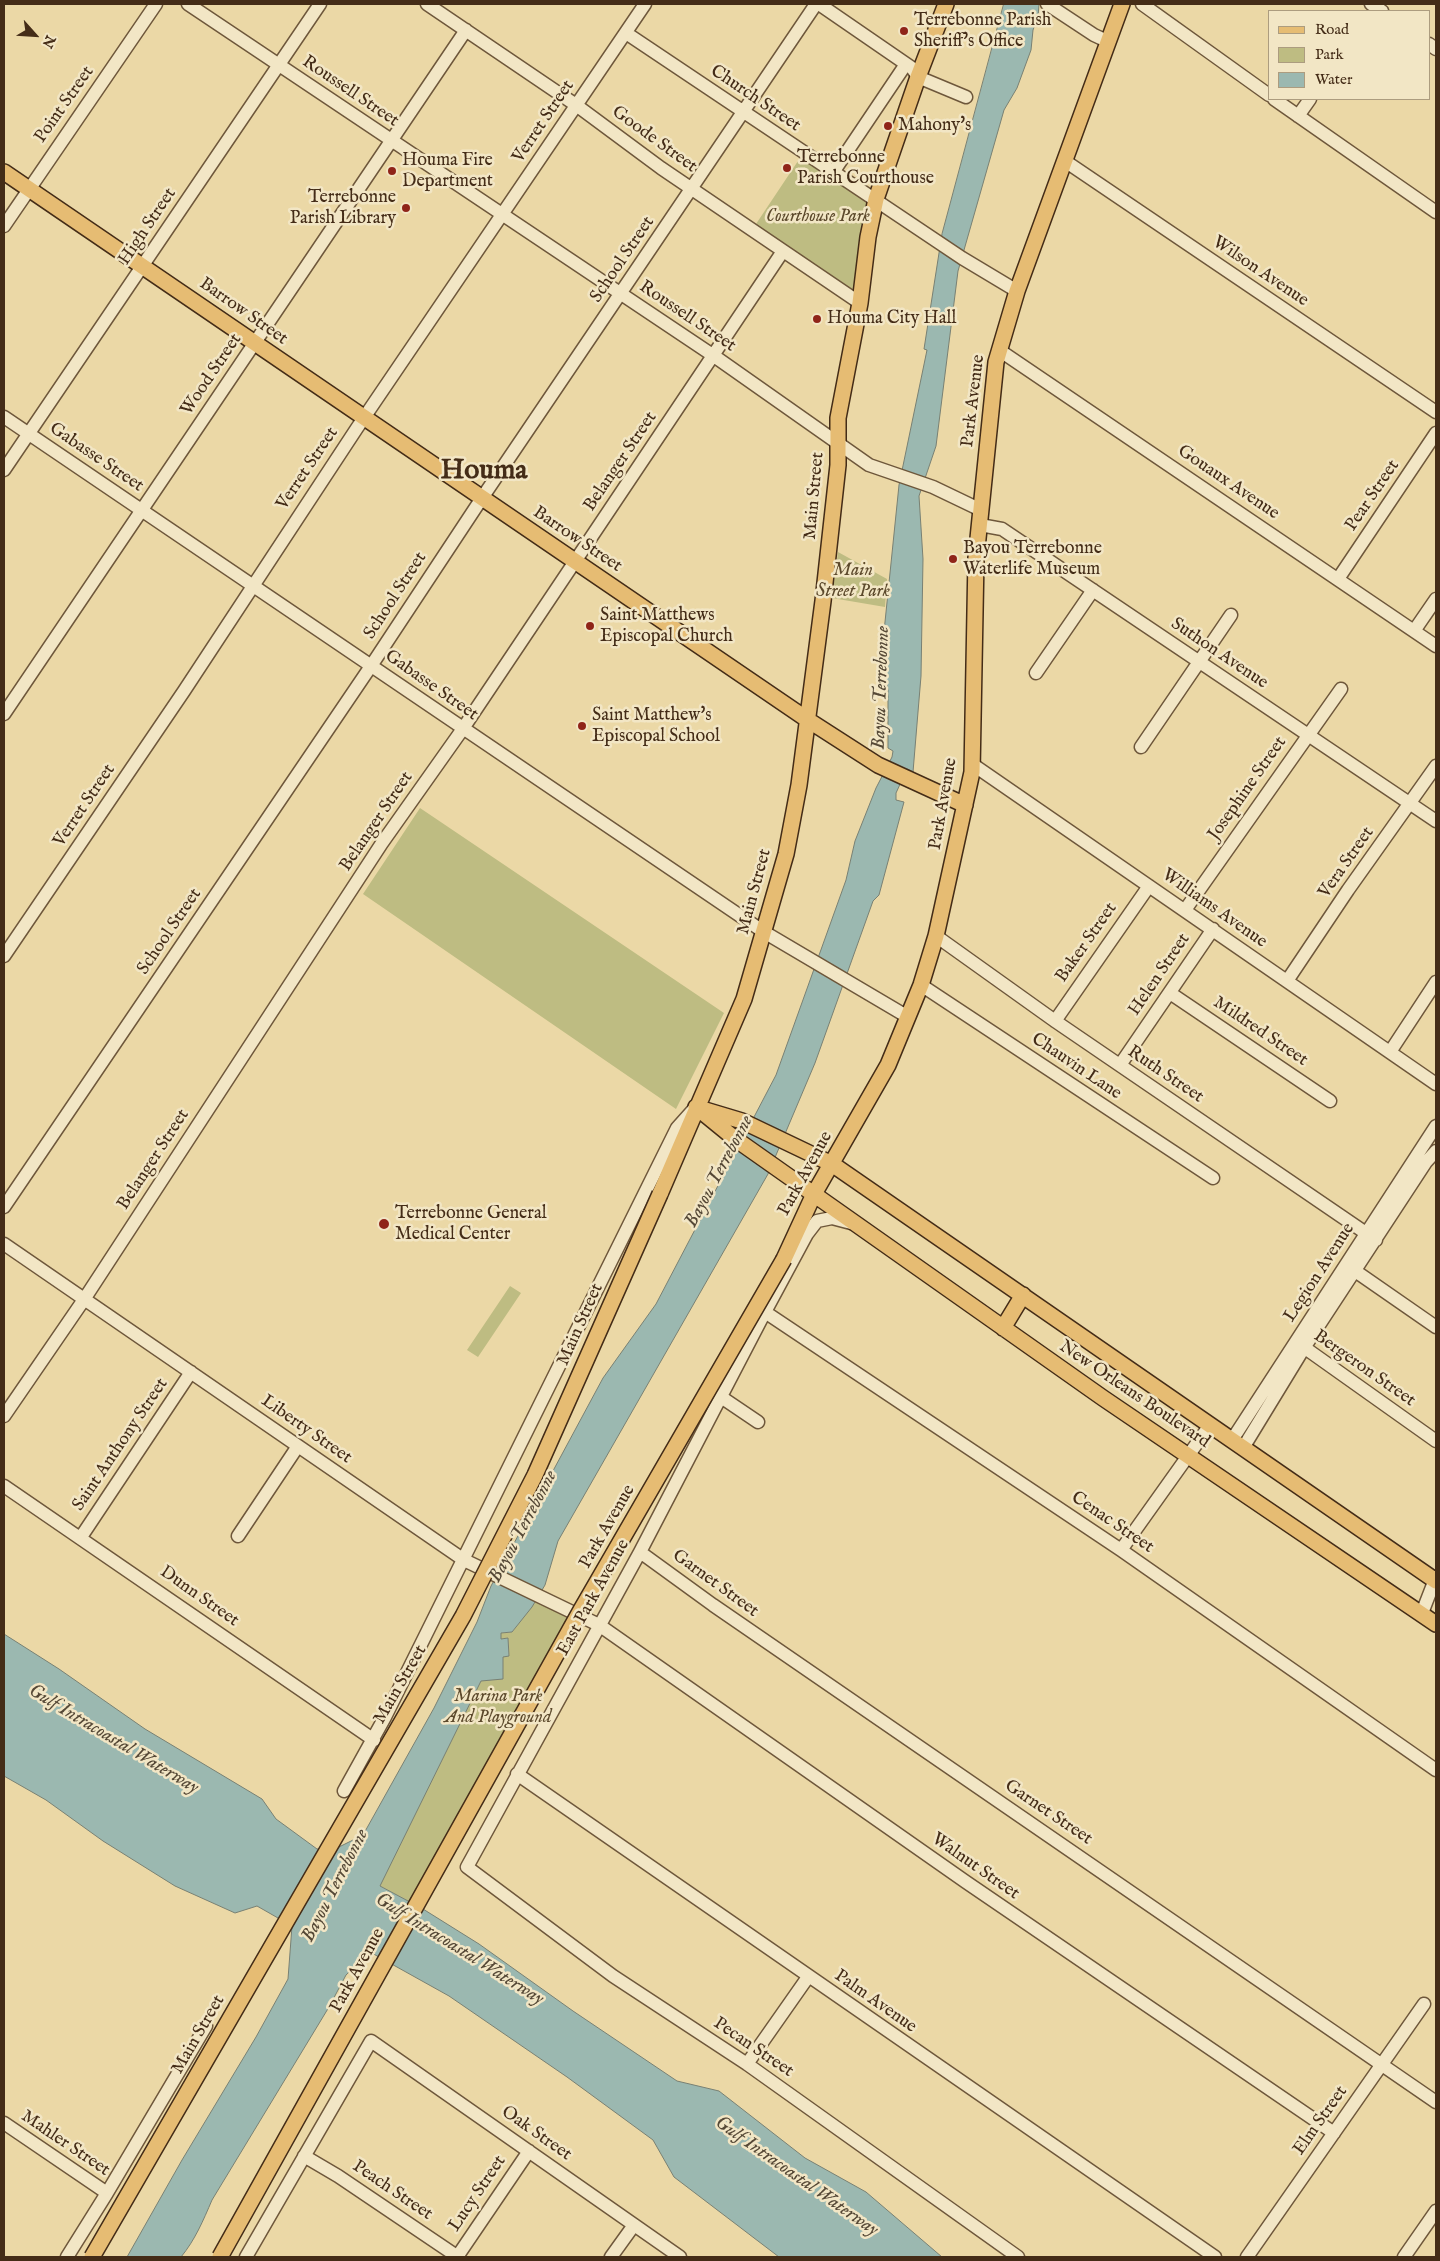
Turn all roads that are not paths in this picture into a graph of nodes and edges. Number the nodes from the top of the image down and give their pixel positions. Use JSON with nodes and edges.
{"nodes":[{"id":1,"x":156,"y":4,"type":"edge"},
{"id":2,"x":188,"y":4,"type":"edge"},
{"id":3,"x":320,"y":4,"type":"edge"},
{"id":4,"x":427,"y":4,"type":"edge"},
{"id":5,"x":646,"y":4,"type":"edge"},
{"id":6,"x":818,"y":4,"type":"edge"},
{"id":7,"x":946,"y":4,"type":"edge"},
{"id":8,"x":1122,"y":4,"type":"edge"},
{"id":9,"x":1142,"y":4,"type":"edge"},
{"id":10,"x":1050,"y":6,"type":"edge"},
{"id":11,"x":466,"y":30,"type":"junction"},
{"id":12,"x":626,"y":33,"type":"junction"},
{"id":13,"x":1108,"y":41,"type":"junction"},
{"id":14,"x":906,"y":64,"type":"junction"},
{"id":15,"x":279,"y":66,"type":"junction"},
{"id":16,"x":918,"y":76,"type":"junction"},
{"id":17,"x":1268,"y":94,"type":"edge"},
{"id":18,"x":966,"y":97,"type":"dead end"},
{"id":19,"x":1275,"y":100,"type":"edge"},
{"id":20,"x":1309,"y":100,"type":"edge"},
{"id":21,"x":576,"y":105,"type":"junction"},
{"id":22,"x":743,"y":113,"type":"junction"},
{"id":23,"x":1298,"y":116,"type":"junction"},
{"id":24,"x":391,"y":141,"type":"junction"},
{"id":25,"x":1065,"y":161,"type":"junction"},
{"id":26,"x":834,"y":171,"type":"junction"},
{"id":27,"x":4,"y":172,"type":"edge"},
{"id":28,"x":29,"y":189,"type":"junction"},
{"id":29,"x":692,"y":189,"type":"junction"},
{"id":30,"x":876,"y":200,"type":"junction"},
{"id":31,"x":1436,"y":212,"type":"edge"},
{"id":32,"x":503,"y":216,"type":"junction"},
{"id":33,"x":4,"y":226,"type":"edge"},
{"id":34,"x":783,"y":251,"type":"junction"},
{"id":35,"x":142,"y":266,"type":"junction"},
{"id":36,"x":1017,"y":291,"type":"junction"},
{"id":37,"x":621,"y":294,"type":"junction"},
{"id":38,"x":860,"y":303,"type":"junction"},
{"id":39,"x":255,"y":343,"type":"junction"},
{"id":40,"x":999,"y":350,"type":"junction"},
{"id":41,"x":714,"y":356,"type":"junction"},
{"id":42,"x":1436,"y":412,"type":"edge"},
{"id":43,"x":4,"y":417,"type":"edge"},
{"id":44,"x":364,"y":418,"type":"junction"},
{"id":45,"x":1436,"y":433,"type":"edge"},
{"id":46,"x":29,"y":434,"type":"junction"},
{"id":47,"x":838,"y":445,"type":"junction"},
{"id":48,"x":4,"y":470,"type":"edge"},
{"id":49,"x":891,"y":474,"type":"joint"},
{"id":50,"x":482,"y":498,"type":"junction"},
{"id":51,"x":141,"y":510,"type":"junction"},
{"id":52,"x":980,"y":518,"type":"junction"},
{"id":53,"x":575,"y":561,"type":"junction"},
{"id":54,"x":1338,"y":579,"type":"junction"},
{"id":55,"x":253,"y":584,"type":"junction"},
{"id":56,"x":1093,"y":590,"type":"junction"},
{"id":57,"x":1436,"y":599,"type":"edge"},
{"id":58,"x":1231,"y":615,"type":"dead end"},
{"id":59,"x":1414,"y":631,"type":"junction"},
{"id":60,"x":1436,"y":646,"type":"edge"},
{"id":61,"x":1200,"y":662,"type":"junction"},
{"id":62,"x":371,"y":666,"type":"junction"},
{"id":63,"x":1036,"y":673,"type":"dead end"},
{"id":64,"x":1341,"y":689,"type":"dead end"},
{"id":65,"x":4,"y":714,"type":"edge"},
{"id":66,"x":808,"y":720,"type":"junction"},
{"id":67,"x":462,"y":730,"type":"junction"},
{"id":68,"x":1308,"y":735,"type":"junction"},
{"id":69,"x":1141,"y":747,"type":"dead end"},
{"id":70,"x":972,"y":764,"type":"junction"},
{"id":71,"x":1436,"y":766,"type":"edge"},
{"id":72,"x":1410,"y":804,"type":"junction"},
{"id":73,"x":965,"y":805,"type":"junction"},
{"id":74,"x":1436,"y":821,"type":"edge"},
{"id":75,"x":1149,"y":886,"type":"junction"},
{"id":76,"x":1185,"y":910,"type":"junction"},
{"id":77,"x":1212,"y":929,"type":"junction"},
{"id":78,"x":764,"y":932,"type":"junction"},
{"id":79,"x":936,"y":936,"type":"junction"},
{"id":80,"x":4,"y":956,"type":"edge"},
{"id":81,"x":1287,"y":981,"type":"junction"},
{"id":82,"x":1436,"y":982,"type":"edge"},
{"id":83,"x":921,"y":985,"type":"junction"},
{"id":84,"x":1170,"y":992,"type":"junction"},
{"id":85,"x":908,"y":1017,"type":"junction"},
{"id":86,"x":1055,"y":1021,"type":"junction"},
{"id":87,"x":1390,"y":1052,"type":"junction"},
{"id":88,"x":1120,"y":1066,"type":"junction"},
{"id":89,"x":1436,"y":1084,"type":"edge"},
{"id":90,"x":1330,"y":1101,"type":"dead end"},
{"id":91,"x":696,"y":1107,"type":"junction"},
{"id":92,"x":1436,"y":1126,"type":"edge"},
{"id":93,"x":1436,"y":1151,"type":"edge"},
{"id":94,"x":832,"y":1164,"type":"junction"},
{"id":95,"x":1417,"y":1165,"type":"junction"},
{"id":96,"x":1213,"y":1178,"type":"dead end"},
{"id":97,"x":814,"y":1194,"type":"junction"},
{"id":98,"x":4,"y":1207,"type":"edge"},
{"id":99,"x":854,"y":1224,"type":"junction"},
{"id":100,"x":1371,"y":1237,"type":"junction"},
{"id":101,"x":4,"y":1244,"type":"edge"},
{"id":102,"x":1351,"y":1268,"type":"junction"},
{"id":103,"x":1023,"y":1296,"type":"junction"},
{"id":104,"x":84,"y":1298,"type":"junction"},
{"id":105,"x":765,"y":1312,"type":"junction"},
{"id":106,"x":1436,"y":1326,"type":"edge"},
{"id":107,"x":1003,"y":1328,"type":"junction"},
{"id":108,"x":1300,"y":1345,"type":"junction"},
{"id":109,"x":191,"y":1372,"type":"junction"},
{"id":110,"x":721,"y":1397,"type":"junction"},
{"id":111,"x":4,"y":1416,"type":"edge"},
{"id":112,"x":758,"y":1422,"type":"dead end"},
{"id":113,"x":1210,"y":1425,"type":"junction"},
{"id":114,"x":1436,"y":1441,"type":"edge"},
{"id":115,"x":1237,"y":1444,"type":"junction"},
{"id":116,"x":298,"y":1446,"type":"junction"},
{"id":117,"x":1188,"y":1455,"type":"junction"},
{"id":118,"x":4,"y":1486,"type":"edge"},
{"id":119,"x":238,"y":1536,"type":"dead end"},
{"id":120,"x":81,"y":1537,"type":"junction"},
{"id":121,"x":1121,"y":1550,"type":"junction"},
{"id":122,"x":640,"y":1552,"type":"junction"},
{"id":123,"x":464,"y":1560,"type":"junction"},
{"id":124,"x":1436,"y":1579,"type":"edge"},
{"id":125,"x":1422,"y":1613,"type":"junction"},
{"id":126,"x":1436,"y":1624,"type":"edge"},
{"id":127,"x":599,"y":1625,"type":"junction"},
{"id":128,"x":374,"y":1740,"type":"junction"},
{"id":129,"x":1436,"y":1770,"type":"edge"},
{"id":130,"x":517,"y":1774,"type":"junction"},
{"id":131,"x":344,"y":1791,"type":"dead end"},
{"id":132,"x":467,"y":1867,"type":"joint"},
{"id":133,"x":808,"y":1977,"type":"junction"},
{"id":134,"x":1424,"y":2004,"type":"dead end"},
{"id":135,"x":206,"y":2026,"type":"dead end"},
{"id":136,"x":747,"y":2064,"type":"junction"},
{"id":137,"x":1382,"y":2064,"type":"junction"},
{"id":138,"x":1436,"y":2102,"type":"edge"},
{"id":139,"x":4,"y":2123,"type":"edge"},
{"id":140,"x":1334,"y":2133,"type":"junction"},
{"id":141,"x":529,"y":2151,"type":"junction"},
{"id":142,"x":304,"y":2156,"type":"junction"},
{"id":143,"x":108,"y":2194,"type":"junction"},
{"id":144,"x":1436,"y":2211,"type":"edge"},
{"id":145,"x":634,"y":2225,"type":"junction"},
{"id":146,"x":67,"y":2257,"type":"edge"},
{"id":147,"x":92,"y":2257,"type":"edge"},
{"id":148,"x":220,"y":2257,"type":"edge"},
{"id":149,"x":246,"y":2257,"type":"edge"},
{"id":150,"x":457,"y":2257,"type":"edge"},
{"id":151,"x":612,"y":2257,"type":"edge"},
{"id":152,"x":680,"y":2257,"type":"edge"},
{"id":153,"x":1018,"y":2257,"type":"edge"},
{"id":154,"x":1215,"y":2257,"type":"edge"},
{"id":155,"x":1247,"y":2257,"type":"edge"},
{"id":156,"x":1404,"y":2257,"type":"edge"}],
"edges":[{"from":1,"to":28,"type":"street","name":"Point Street"},
{"from":2,"to":15,"type":"street","name":"Roussell Street"},
{"from":3,"to":15,"type":"street","name":"High Street"},
{"from":4,"to":11,"type":"street","name":"Goode Street"},
{"from":5,"to":12,"type":"street","name":"Verret Street"},
{"from":6,"to":14,"type":"street"},
{"from":6,"to":22,"type":"street","name":"School Street"},
{"from":7,"to":16,"type":"main road","name":"Main Street"},
{"from":8,"to":13,"type":"main road","name":"Park Avenue"},
{"from":9,"to":17,"type":"street"},
{"from":10,"to":13,"type":"street"},
{"from":11,"to":21,"type":"street","name":"Goode Street"},
{"from":11,"to":24,"type":"street","name":"Wood Street"},
{"from":12,"to":21,"type":"street","name":"Verret Street"},
{"from":12,"to":22,"type":"street","name":"Church Street"},
{"from":13,"to":25,"type":"main road","name":"Park Avenue"},
{"from":14,"to":16,"type":"street"},
{"from":14,"to":26,"type":"street"},
{"from":15,"to":24,"type":"street","name":"Roussell Street"},
{"from":15,"to":35,"type":"street","name":"High Street"},
{"from":16,"to":18,"type":"street"},
{"from":16,"to":30,"type":"main road","name":"Main Street"},
{"from":19,"to":23,"type":"street"},
{"from":20,"to":23,"type":"street"},
{"from":21,"to":29,"type":"street","name":"Goode Street"},
{"from":21,"to":32,"type":"street","name":"Verret Street"},
{"from":22,"to":26,"type":"street","name":"Church Street"},
{"from":22,"to":29,"type":"street","name":"School Street"},
{"from":23,"to":31,"type":"street"},
{"from":24,"to":32,"type":"street","name":"Roussell Street"},
{"from":24,"to":39,"type":"street","name":"Wood Street"},
{"from":25,"to":36,"type":"main road","name":"Park Avenue"},
{"from":25,"to":42,"type":"street","name":"Wilson Avenue"},
{"from":26,"to":30,"type":"street","name":"Church Street"},
{"from":27,"to":28,"type":"main road","name":"Barrow Street"},
{"from":28,"to":33,"type":"street","name":"Point Street"},
{"from":28,"to":35,"type":"main road","name":"Barrow Street"},
{"from":29,"to":34,"type":"street","name":"Goode Street"},
{"from":29,"to":37,"type":"street","name":"School Street"},
{"from":30,"to":36,"type":"street","name":"Church Street"},
{"from":30,"to":38,"type":"main road","name":"Main Street"},
{"from":32,"to":37,"type":"street","name":"Roussell Street"},
{"from":32,"to":44,"type":"street","name":"Verret Street"},
{"from":34,"to":38,"type":"street","name":"Goode Street"},
{"from":34,"to":41,"type":"street","name":"Belanger Street"},
{"from":35,"to":39,"type":"main road","name":"Barrow Street"},
{"from":35,"to":46,"type":"street","name":"High Street"},
{"from":36,"to":40,"type":"main road","name":"Park Avenue"},
{"from":37,"to":41,"type":"street","name":"Roussell Street"},
{"from":37,"to":50,"type":"street","name":"School Street"},
{"from":38,"to":47,"type":"main road","name":"Main Street"},
{"from":39,"to":44,"type":"main road","name":"Barrow Street"},
{"from":39,"to":51,"type":"street","name":"Wood Street"},
{"from":40,"to":52,"type":"main road","name":"Park Avenue"},
{"from":40,"to":54,"type":"street","name":"Gouaux Avenue"},
{"from":41,"to":47,"type":"street","name":"Roussell Street"},
{"from":41,"to":53,"type":"street","name":"Belanger Street"},
{"from":43,"to":46,"type":"street","name":"Gabasse Street"},
{"from":44,"to":50,"type":"main road","name":"Barrow Street"},
{"from":44,"to":55,"type":"street","name":"Verret Street"},
{"from":45,"to":54,"type":"street","name":"Pear Street"},
{"from":46,"to":48,"type":"street","name":"High Street"},
{"from":46,"to":51,"type":"street","name":"Gabasse Street"},
{"from":47,"to":49,"type":"street","name":"Roussell Street"},
{"from":47,"to":66,"type":"main road","name":"Main Street"},
{"from":49,"to":52,"type":"street","name":"Suthon Avenue"},
{"from":50,"to":53,"type":"main road","name":"Barrow Street"},
{"from":50,"to":62,"type":"street","name":"School Street"},
{"from":51,"to":55,"type":"street","name":"Gabasse Street"},
{"from":51,"to":65,"type":"street","name":"Wood Street"},
{"from":52,"to":56,"type":"street","name":"Suthon Avenue"},
{"from":52,"to":70,"type":"main road","name":"Park Avenue"},
{"from":53,"to":66,"type":"main road","name":"Barrow Street"},
{"from":53,"to":67,"type":"street","name":"Belanger Street"},
{"from":54,"to":59,"type":"street","name":"Gouaux Avenue"},
{"from":55,"to":62,"type":"street","name":"Gabasse Street"},
{"from":55,"to":80,"type":"street","name":"Verret Street"},
{"from":56,"to":61,"type":"street","name":"Suthon Avenue"},
{"from":56,"to":63,"type":"street"},
{"from":57,"to":59,"type":"street"},
{"from":58,"to":61,"type":"street"},
{"from":59,"to":60,"type":"street","name":"Gouaux Avenue"},
{"from":61,"to":68,"type":"street","name":"Suthon Avenue"},
{"from":61,"to":69,"type":"street"},
{"from":62,"to":67,"type":"street","name":"Gabasse Street"},
{"from":62,"to":98,"type":"street","name":"School Street"},
{"from":64,"to":68,"type":"street","name":"Josephine Street"},
{"from":66,"to":73,"type":"main road","name":"Barrow Street"},
{"from":66,"to":78,"type":"main road","name":"Main Street"},
{"from":67,"to":78,"type":"street","name":"Gabasse Street"},
{"from":67,"to":104,"type":"street","name":"Belanger Street"},
{"from":68,"to":72,"type":"street","name":"Suthon Avenue"},
{"from":68,"to":76,"type":"street","name":"Josephine Street"},
{"from":70,"to":73,"type":"main road","name":"Park Avenue"},
{"from":70,"to":75,"type":"street","name":"Williams Avenue"},
{"from":71,"to":72,"type":"street","name":"Vera Street"},
{"from":72,"to":74,"type":"street","name":"Suthon Avenue"},
{"from":72,"to":81,"type":"street","name":"Vera Street"},
{"from":73,"to":79,"type":"main road","name":"Park Avenue"},
{"from":75,"to":76,"type":"street","name":"Williams Avenue"},
{"from":75,"to":86,"type":"street","name":"Baker Street"},
{"from":76,"to":77,"type":"street","name":"Williams Avenue"},
{"from":77,"to":81,"type":"street","name":"Williams Avenue"},
{"from":77,"to":84,"type":"street","name":"Helen Street"},
{"from":78,"to":85,"type":"street","name":"Gabasse Street"},
{"from":78,"to":91,"type":"main road","name":"Main Street"},
{"from":79,"to":83,"type":"main road","name":"Park Avenue"},
{"from":79,"to":86,"type":"street","name":"Ruth Street"},
{"from":81,"to":87,"type":"street","name":"Williams Avenue"},
{"from":82,"to":87,"type":"street"},
{"from":83,"to":85,"type":"main road","name":"Park Avenue"},
{"from":83,"to":96,"type":"street","name":"Chauvin Lane"},
{"from":84,"to":88,"type":"street","name":"Helen Street"},
{"from":84,"to":90,"type":"street","name":"Mildred Street"},
{"from":85,"to":94,"type":"main road","name":"Park Avenue"},
{"from":86,"to":88,"type":"street","name":"Ruth Street"},
{"from":87,"to":89,"type":"street","name":"Williams Avenue"},
{"from":88,"to":100,"type":"street","name":"Ruth Street"},
{"from":91,"to":94,"type":"main road","name":"New Orleans Boulevard"},
{"from":91,"to":97,"type":"main road","name":"New Orleans Boulevard"},
{"from":91,"to":123,"type":"street","name":"Main Street"},
{"from":91,"to":147,"type":"main road","name":"Main Street","bridge":true},
{"from":92,"to":95,"type":"street","name":"Legion Avenue"},
{"from":93,"to":95,"type":"street","name":"Legion Avenue"},
{"from":94,"to":97,"type":"main road","name":"Park Avenue"},
{"from":94,"to":103,"type":"main road","name":"New Orleans Boulevard"},
{"from":95,"to":100,"type":"street","name":"Legion Avenue"},
{"from":97,"to":99,"type":"main road","name":"New Orleans Boulevard"},
{"from":97,"to":148,"type":"main road","name":"Park Avenue","bridge":true},
{"from":99,"to":105,"type":"street","name":"East Park Avenue"},
{"from":99,"to":107,"type":"main road","name":"New Orleans Boulevard"},
{"from":100,"to":102,"type":"street","name":"Legion Avenue"},
{"from":101,"to":104,"type":"street","name":"Liberty Street"},
{"from":102,"to":106,"type":"street"},
{"from":102,"to":108,"type":"street","name":"Legion Avenue"},
{"from":103,"to":107,"type":"main road"},
{"from":103,"to":113,"type":"main road","name":"New Orleans Boulevard"},
{"from":104,"to":109,"type":"street","name":"Liberty Street"},
{"from":104,"to":111,"type":"street","name":"Belanger Street"},
{"from":105,"to":110,"type":"street","name":"East Park Avenue"},
{"from":105,"to":121,"type":"street","name":"Cenac Street"},
{"from":107,"to":117,"type":"main road","name":"New Orleans Boulevard"},
{"from":108,"to":114,"type":"street","name":"Bergeron Street"},
{"from":108,"to":115,"type":"street","name":"Legion Avenue"},
{"from":109,"to":116,"type":"street","name":"Liberty Street"},
{"from":109,"to":120,"type":"street","name":"Saint Anthony Street"},
{"from":110,"to":112,"type":"street"},
{"from":110,"to":122,"type":"street","name":"East Park Avenue"},
{"from":113,"to":115,"type":"main road","name":"New Orleans Boulevard"},
{"from":113,"to":117,"type":"street"},
{"from":115,"to":124,"type":"main road","name":"New Orleans Boulevard"},
{"from":116,"to":119,"type":"street"},
{"from":116,"to":123,"type":"street","name":"Liberty Street"},
{"from":117,"to":121,"type":"street"},
{"from":117,"to":125,"type":"main road","name":"New Orleans Boulevard"},
{"from":118,"to":120,"type":"street","name":"Dunn Street"},
{"from":120,"to":128,"type":"street","name":"Dunn Street"},
{"from":121,"to":129,"type":"street","name":"Cenac Street"},
{"from":122,"to":127,"type":"street","name":"East Park Avenue"},
{"from":122,"to":137,"type":"street","name":"Garnet Street"},
{"from":123,"to":127,"type":"street","name":"Liberty Street"},
{"from":123,"to":128,"type":"street","name":"Main Street"},
{"from":124,"to":125,"type":"street"},
{"from":125,"to":126,"type":"main road","name":"New Orleans Boulevard"},
{"from":127,"to":130,"type":"street","name":"East Park Avenue"},
{"from":127,"to":140,"type":"street","name":"Walnut Street"},
{"from":128,"to":131,"type":"street","name":"Main Street"},
{"from":130,"to":132,"type":"street","name":"East Park Avenue"},
{"from":130,"to":133,"type":"street","name":"Palm Avenue"},
{"from":132,"to":136,"type":"street","name":"Pecan Street"},
{"from":133,"to":136,"type":"street"},
{"from":133,"to":154,"type":"street","name":"Palm Avenue"},
{"from":134,"to":137,"type":"street","name":"Elm Street"},
{"from":135,"to":143,"type":"street","name":"Main Street"},
{"from":136,"to":153,"type":"street","name":"Pecan Street"},
{"from":137,"to":138,"type":"street","name":"Garnet Street"},
{"from":137,"to":140,"type":"street","name":"Elm Street"},
{"from":139,"to":143,"type":"street","name":"Mahler Street"},
{"from":140,"to":155,"type":"street","name":"Elm Street"},
{"from":141,"to":142,"type":"street","name":"Oak Street"},
{"from":141,"to":145,"type":"street","name":"Oak Street"},
{"from":141,"to":150,"type":"street","name":"Lucy Street"},
{"from":142,"to":149,"type":"street"},
{"from":142,"to":150,"type":"street","name":"Peach Street"},
{"from":143,"to":146,"type":"street","name":"Main Street"},
{"from":144,"to":156,"type":"street"},
{"from":145,"to":151,"type":"street"},
{"from":145,"to":152,"type":"street","name":"Oak Street"}]}
